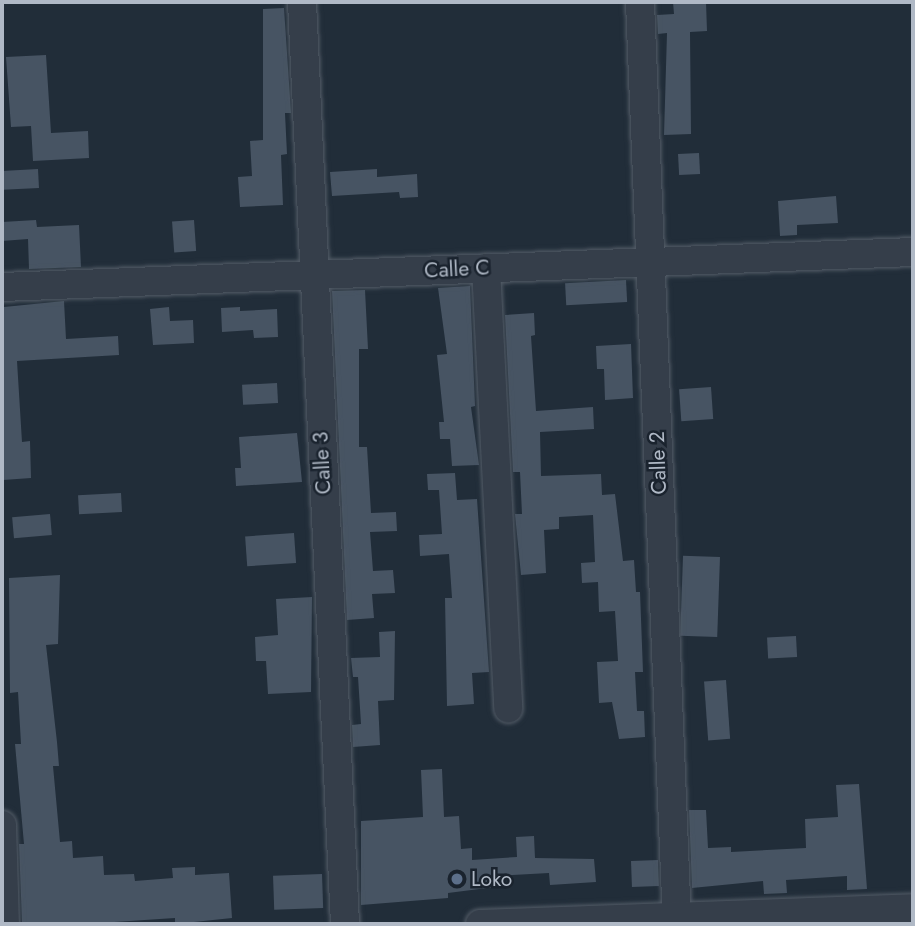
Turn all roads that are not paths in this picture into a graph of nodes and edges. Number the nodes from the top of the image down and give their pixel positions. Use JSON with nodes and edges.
{"nodes":[{"id":1,"x":302,"y":2,"type":"edge"},
{"id":2,"x":640,"y":2,"type":"edge"},
{"id":3,"x":913,"y":252,"type":"edge"},
{"id":4,"x":649,"y":262,"type":"junction"},
{"id":5,"x":486,"y":268,"type":"junction"},
{"id":6,"x":313,"y":277,"type":"junction"},
{"id":7,"x":2,"y":287,"type":"edge"},
{"id":8,"x":508,"y":708,"type":"dead end"},
{"id":9,"x":2,"y":825,"type":"edge"},
{"id":10,"x":913,"y":908,"type":"edge"},
{"id":11,"x":676,"y":920,"type":"edge"},
{"id":12,"x":5,"y":924,"type":"edge"},
{"id":13,"x":345,"y":924,"type":"edge"},
{"id":14,"x":480,"y":924,"type":"edge"}],
"edges":[{"from":1,"to":6,"type":"street","name":"Calle 3"},
{"from":2,"to":4,"type":"street","name":"Calle 2"},
{"from":3,"to":4,"type":"street","name":"Calle C"},
{"from":4,"to":5,"type":"street","name":"Calle C"},
{"from":4,"to":11,"type":"street","name":"Calle 2"},
{"from":5,"to":6,"type":"street","name":"Calle C"},
{"from":5,"to":8,"type":"street"},
{"from":6,"to":7,"type":"street","name":"Calle C"},
{"from":6,"to":13,"type":"street","name":"Calle 3"},
{"from":9,"to":12,"type":"street"},
{"from":10,"to":11,"type":"street"},
{"from":11,"to":14,"type":"street"}]}
